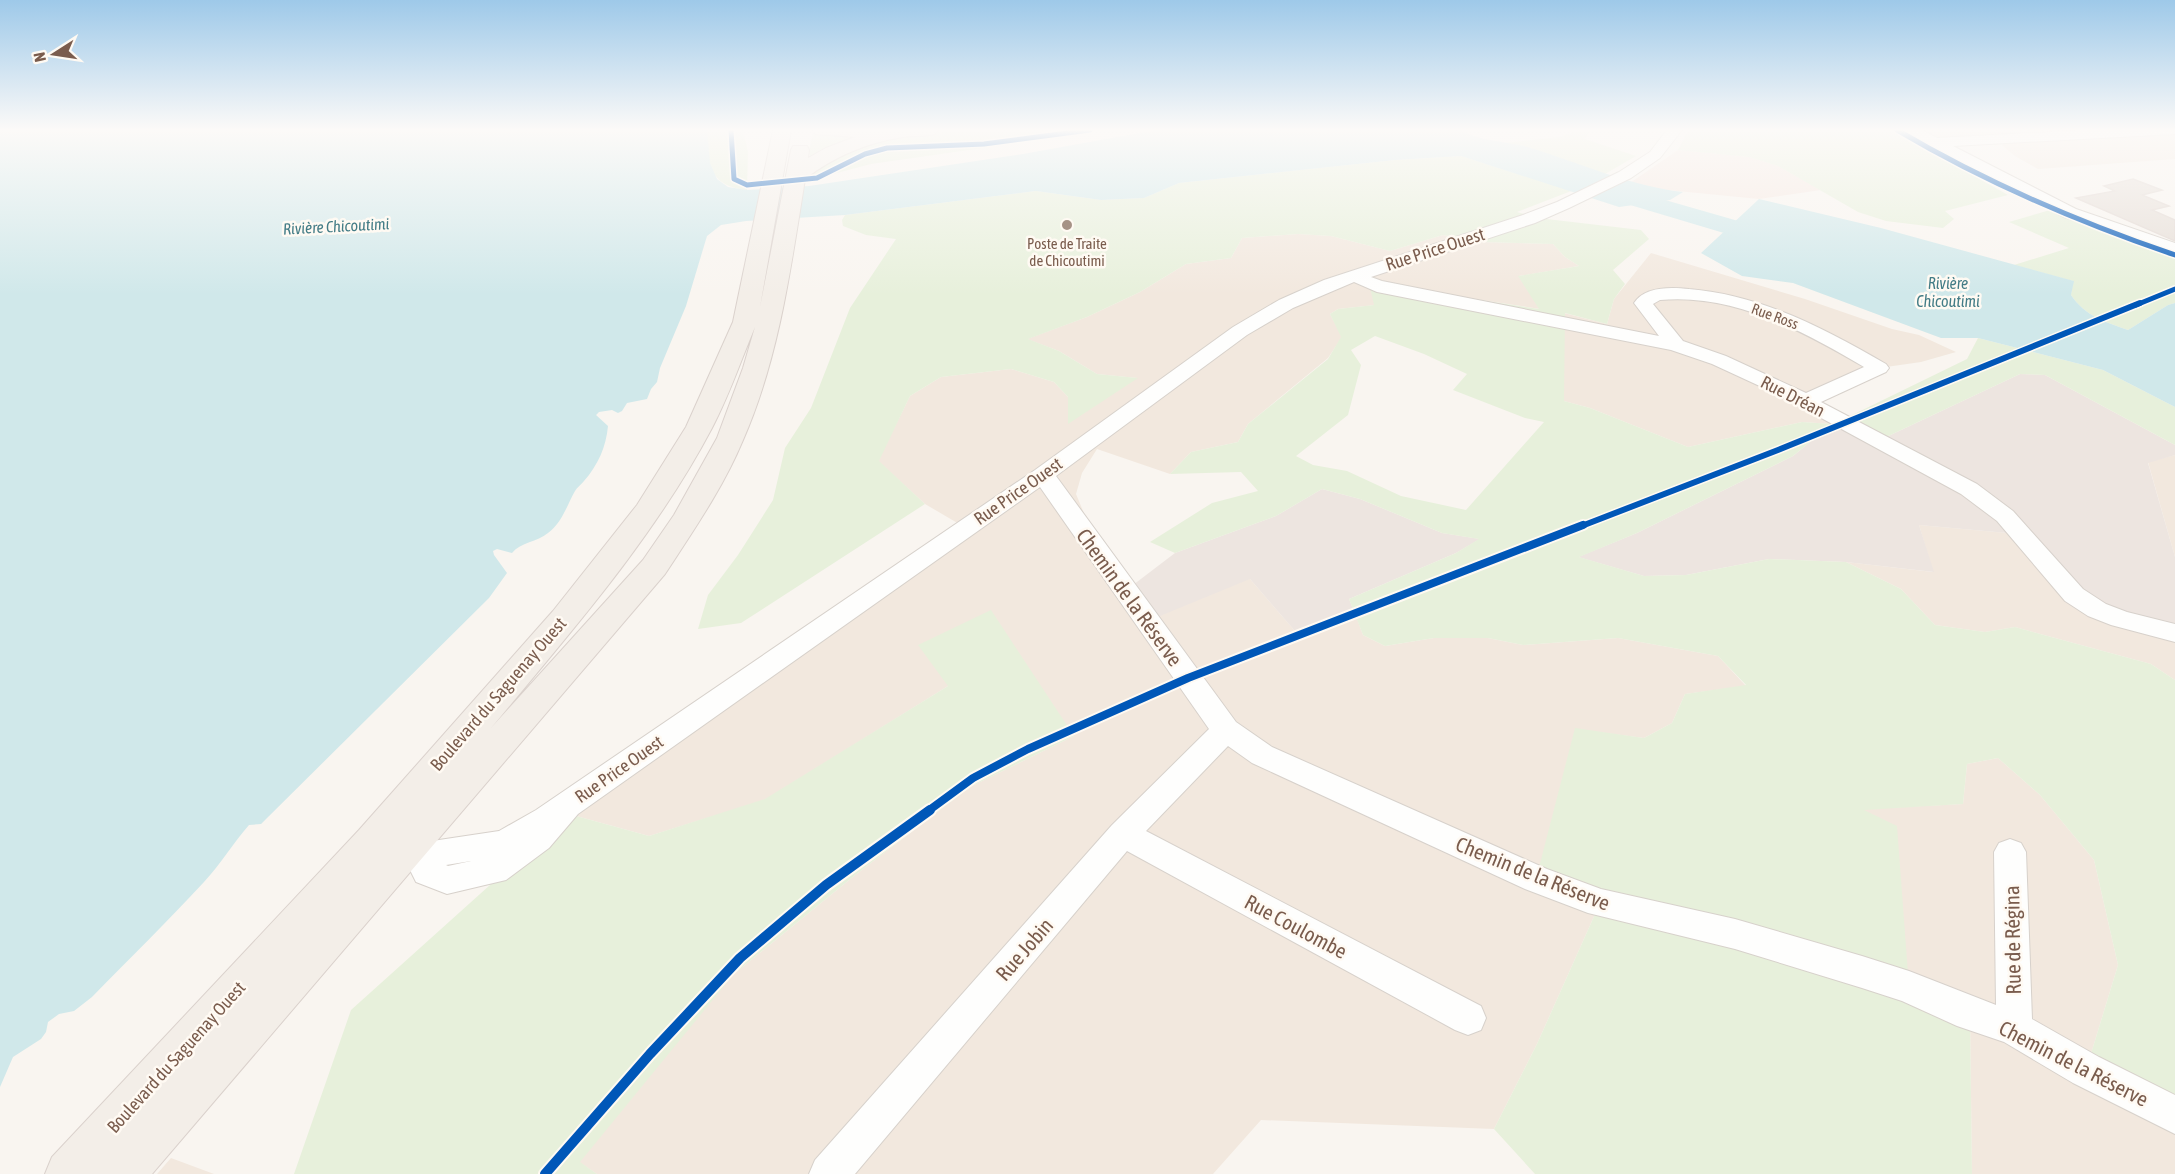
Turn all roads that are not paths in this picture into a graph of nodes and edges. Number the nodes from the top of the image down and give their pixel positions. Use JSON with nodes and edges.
{"nodes":[{"id":1,"x":765,"y":185,"type":"edge"},
{"id":2,"x":791,"y":185,"type":"edge"},
{"id":3,"x":1605,"y":185,"type":"edge"},
{"id":4,"x":2018,"y":185,"type":"edge"},
{"id":5,"x":773,"y":220,"type":"junction"},
{"id":6,"x":2175,"y":249,"type":"edge"},
{"id":7,"x":1354,"y":276,"type":"junction"},
{"id":8,"x":1676,"y":345,"type":"junction"},
{"id":9,"x":1812,"y":398,"type":"dead end"},
{"id":10,"x":1043,"y":475,"type":"junction"},
{"id":11,"x":2175,"y":633,"type":"edge"},
{"id":12,"x":1226,"y":730,"type":"junction"},
{"id":13,"x":1123,"y":834,"type":"junction"},
{"id":14,"x":399,"y":848,"type":"junction"},
{"id":15,"x":2010,"y":852,"type":"dead end"},
{"id":16,"x":1468,"y":1018,"type":"dead end"},
{"id":17,"x":2014,"y":1028,"type":"junction"},
{"id":18,"x":2175,"y":1115,"type":"edge"},
{"id":19,"x":69,"y":1174,"type":"edge"},
{"id":20,"x":120,"y":1174,"type":"edge"},
{"id":21,"x":829,"y":1174,"type":"edge"}],
"edges":[{"from":1,"to":5,"type":"main road"},
{"from":2,"to":5,"type":"main road","name":"Boulevard du Saguenay Ouest"},
{"from":3,"to":7,"type":"street","name":"Rue Price Ouest"},
{"from":4,"to":6,"type":"street"},
{"from":5,"to":14,"type":"main road","name":"Boulevard du Saguenay Ouest"},
{"from":7,"to":8,"type":"street","name":"Rue Dréan"},
{"from":7,"to":10,"type":"street","name":"Rue Price Ouest"},
{"from":8,"to":9,"type":"street","name":"Rue Ross"},
{"from":8,"to":11,"type":"street","name":"Rue Dréan"},
{"from":10,"to":12,"type":"street","name":"Chemin de la Réserve"},
{"from":10,"to":14,"type":"street","name":"Rue Price Ouest"},
{"from":12,"to":13,"type":"street","name":"Rue Jobin"},
{"from":12,"to":17,"type":"street","name":"Chemin de la Réserve"},
{"from":13,"to":16,"type":"street","name":"Rue Coulombe"},
{"from":13,"to":21,"type":"street","name":"Rue Jobin"},
{"from":14,"to":19,"type":"main road","name":"Boulevard du Saguenay Ouest"},
{"from":14,"to":20,"type":"main road","name":"Boulevard du Saguenay Ouest"},
{"from":15,"to":17,"type":"street","name":"Rue de Régina"},
{"from":17,"to":18,"type":"street","name":"Chemin de la Réserve"}]}
